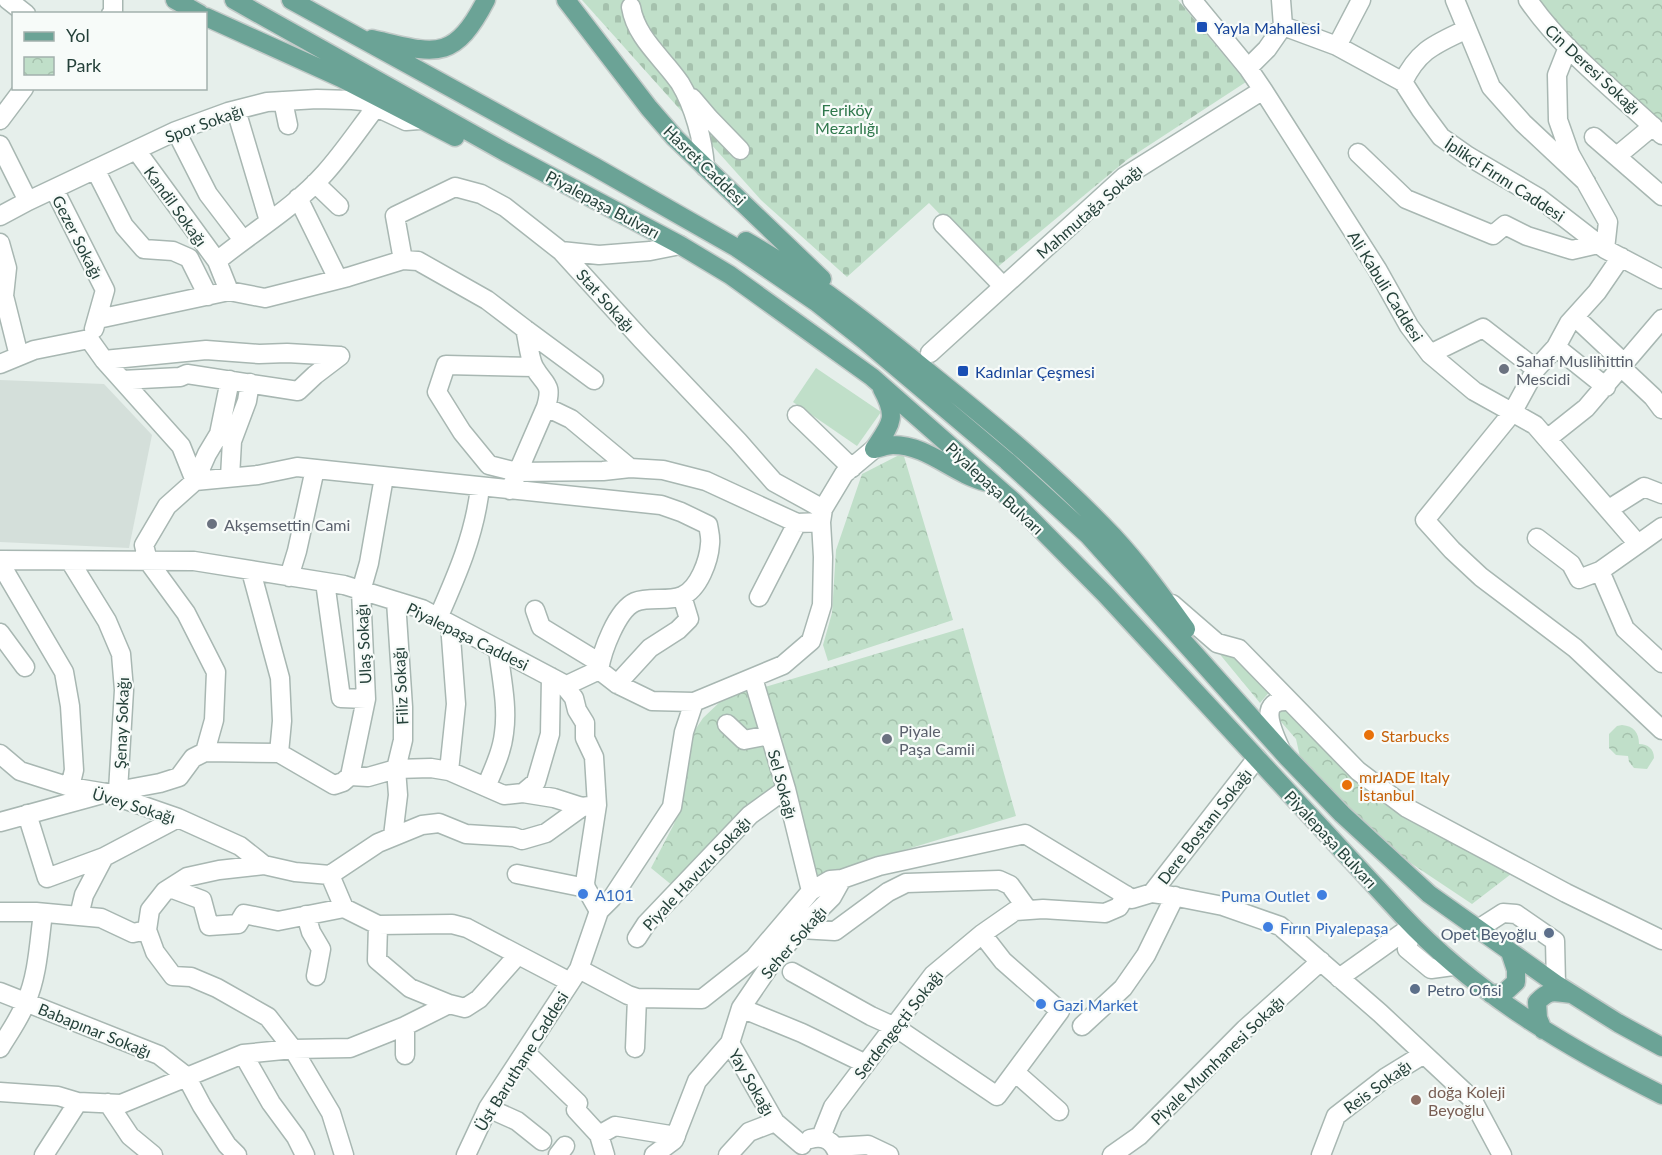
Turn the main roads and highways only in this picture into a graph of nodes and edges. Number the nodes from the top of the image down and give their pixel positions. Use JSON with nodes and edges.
{"nodes":[{"id":1,"x":234,"y":0,"type":"edge"},
{"id":2,"x":291,"y":0,"type":"edge"},
{"id":3,"x":486,"y":0,"type":"edge"},
{"id":4,"x":566,"y":0,"type":"edge"},
{"id":5,"x":207,"y":16,"type":"edge"},
{"id":6,"x":350,"y":33,"type":"junction"},
{"id":7,"x":505,"y":152,"type":"junction"},
{"id":8,"x":617,"y":180,"type":"junction"},
{"id":9,"x":860,"y":316,"type":"junction"},
{"id":10,"x":879,"y":383,"type":"junction"},
{"id":11,"x":993,"y":484,"type":"junction"},
{"id":12,"x":1216,"y":679,"type":"junction"},
{"id":13,"x":1510,"y":952,"type":"junction"},
{"id":14,"x":1564,"y":989,"type":"junction"},
{"id":15,"x":1491,"y":994,"type":"junction"},
{"id":16,"x":1543,"y":1030,"type":"junction"},
{"id":17,"x":1662,"y":1047,"type":"edge"},
{"id":18,"x":1662,"y":1095,"type":"edge"}],
"edges":[{"from":1,"to":7,"type":"main road","name":"Piyalepaşa Bulvarı"},
{"from":2,"to":6,"type":"main road","name":"Piyalepaşa Bulvarı"},
{"from":3,"to":6,"type":"main road"},
{"from":4,"to":9,"type":"main road","name":"Hasret Caddesi"},
{"from":5,"to":7,"type":"main road"},
{"from":6,"to":8,"type":"main road","name":"Piyalepaşa Bulvarı"},
{"from":7,"to":10,"type":"main road","name":"Piyalepaşa Bulvarı"},
{"from":8,"to":9,"type":"main road"},
{"from":8,"to":12,"type":"main road","name":"Piyalepaşa Bulvarı"},
{"from":9,"to":12,"type":"main road"},
{"from":10,"to":11,"type":"main road","name":"Piyalepaşa Bulvarı"},
{"from":10,"to":11,"type":"main road"},
{"from":11,"to":15,"type":"main road","name":"Piyalepaşa Bulvarı"},
{"from":12,"to":13,"type":"main road","name":"Piyalepaşa Bulvarı"},
{"from":13,"to":14,"type":"main road","name":"Piyalepaşa Bulvarı"},
{"from":13,"to":15,"type":"main road"},
{"from":14,"to":16,"type":"main road"},
{"from":14,"to":17,"type":"main road","name":"Piyalepaşa Bulvarı"},
{"from":15,"to":16,"type":"main road","name":"Piyalepaşa Bulvarı"},
{"from":16,"to":18,"type":"main road","name":"Piyalepaşa Bulvarı"}]}
